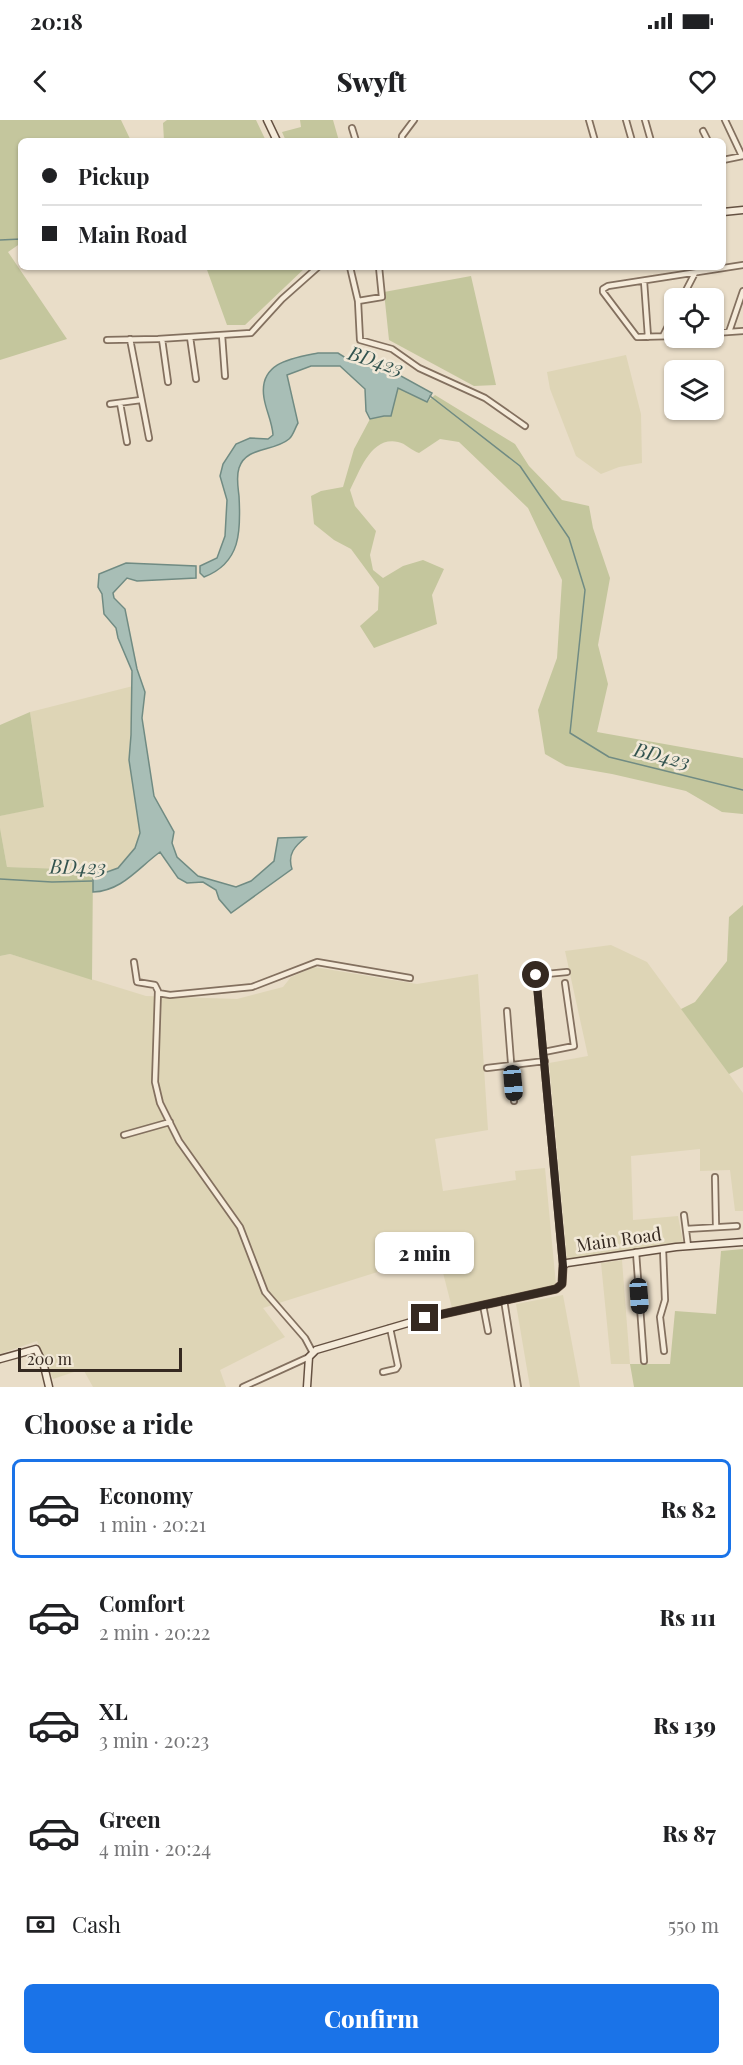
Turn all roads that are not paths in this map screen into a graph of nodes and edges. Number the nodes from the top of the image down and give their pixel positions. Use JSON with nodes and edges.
{"nodes":[{"id":1,"x":267,"y":120,"type":"edge"},
{"id":2,"x":414,"y":120,"type":"edge"},
{"id":3,"x":589,"y":120,"type":"edge"},
{"id":4,"x":626,"y":120,"type":"edge"},
{"id":5,"x":645,"y":120,"type":"edge"},
{"id":6,"x":725,"y":120,"type":"edge"},
{"id":7,"x":352,"y":128,"type":"dead end"},
{"id":8,"x":703,"y":131,"type":"dead end"},
{"id":9,"x":276,"y":138,"type":"edge"},
{"id":10,"x":355,"y":138,"type":"edge"},
{"id":11,"x":402,"y":138,"type":"edge"},
{"id":12,"x":594,"y":138,"type":"edge"},
{"id":13,"x":631,"y":138,"type":"edge"},
{"id":14,"x":650,"y":138,"type":"edge"},
{"id":15,"x":706,"y":138,"type":"edge"},
{"id":16,"x":742,"y":156,"type":"edge"},
{"id":17,"x":726,"y":159,"type":"edge"},
{"id":18,"x":743,"y":210,"type":"edge"},
{"id":19,"x":726,"y":212,"type":"edge"},
{"id":20,"x":743,"y":265,"type":"edge"},
{"id":21,"x":726,"y":268,"type":"edge"},
{"id":22,"x":315,"y":270,"type":"edge"},
{"id":23,"x":351,"y":270,"type":"edge"},
{"id":24,"x":379,"y":270,"type":"edge"},
{"id":25,"x":713,"y":270,"type":"edge"},
{"id":26,"x":695,"y":273,"type":"junction"},
{"id":27,"x":644,"y":281,"type":"junction"},
{"id":28,"x":687,"y":288,"type":"edge"},
{"id":29,"x":743,"y":291,"type":"edge"},
{"id":30,"x":358,"y":301,"type":"junction"},
{"id":31,"x":743,"y":324,"type":"edge"},
{"id":32,"x":742,"y":331,"type":"edge"},
{"id":33,"x":724,"y":332,"type":"edge"},
{"id":34,"x":729,"y":332,"type":"junction"},
{"id":35,"x":222,"y":334,"type":"junction"},
{"id":36,"x":663,"y":336,"type":"edge"},
{"id":37,"x":190,"y":337,"type":"junction"},
{"id":38,"x":648,"y":337,"type":"junction"},
{"id":39,"x":130,"y":339,"type":"junction"},
{"id":40,"x":162,"y":339,"type":"junction"},
{"id":41,"x":107,"y":340,"type":"dead end"},
{"id":42,"x":225,"y":376,"type":"dead end"},
{"id":43,"x":196,"y":379,"type":"dead end"},
{"id":44,"x":168,"y":382,"type":"dead end"},
{"id":45,"x":141,"y":400,"type":"junction"},
{"id":46,"x":120,"y":403,"type":"junction"},
{"id":47,"x":110,"y":404,"type":"dead end"},
{"id":48,"x":525,"y":426,"type":"dead end"},
{"id":49,"x":149,"y":438,"type":"dead end"},
{"id":50,"x":127,"y":442,"type":"dead end"},
{"id":51,"x":134,"y":962,"type":"dead end"},
{"id":52,"x":567,"y":972,"type":"dead end"},
{"id":53,"x":410,"y":978,"type":"dead end"},
{"id":54,"x":566,"y":983,"type":"dead end"},
{"id":55,"x":158,"y":993,"type":"junction"},
{"id":56,"x":507,"y":1011,"type":"dead end"},
{"id":57,"x":544,"y":1052,"type":"junction"},
{"id":58,"x":545,"y":1061,"type":"junction"},
{"id":59,"x":511,"y":1065,"type":"junction"},
{"id":60,"x":486,"y":1068,"type":"dead end"},
{"id":61,"x":514,"y":1101,"type":"dead end"},
{"id":62,"x":170,"y":1122,"type":"junction"},
{"id":63,"x":124,"y":1135,"type":"dead end"},
{"id":64,"x":715,"y":1177,"type":"dead end"},
{"id":65,"x":684,"y":1215,"type":"dead end"},
{"id":66,"x":716,"y":1226,"type":"junction"},
{"id":67,"x":737,"y":1226,"type":"dead end"},
{"id":68,"x":686,"y":1229,"type":"junction"},
{"id":69,"x":743,"y":1242,"type":"edge"},
{"id":70,"x":688,"y":1246,"type":"junction"},
{"id":71,"x":663,"y":1249,"type":"junction"},
{"id":72,"x":636,"y":1252,"type":"junction"},
{"id":73,"x":563,"y":1266,"type":"junction"},
{"id":74,"x":504,"y":1300,"type":"junction"},
{"id":75,"x":483,"y":1305,"type":"junction"},
{"id":76,"x":390,"y":1328,"type":"junction"},
{"id":77,"x":488,"y":1331,"type":"dead end"},
{"id":78,"x":664,"y":1351,"type":"dead end"},
{"id":79,"x":311,"y":1355,"type":"junction"},
{"id":80,"x":0,"y":1359,"type":"edge"},
{"id":81,"x":644,"y":1360,"type":"dead end"},
{"id":82,"x":383,"y":1372,"type":"dead end"},
{"id":83,"x":49,"y":1387,"type":"edge"},
{"id":84,"x":243,"y":1387,"type":"edge"},
{"id":85,"x":307,"y":1387,"type":"edge"},
{"id":86,"x":518,"y":1387,"type":"edge"}],
"edges":[{"from":1,"to":9,"type":"street"},
{"from":2,"to":11,"type":"street"},
{"from":3,"to":12,"type":"street"},
{"from":4,"to":13,"type":"street"},
{"from":5,"to":14,"type":"street"},
{"from":6,"to":16,"type":"street"},
{"from":7,"to":10,"type":"street"},
{"from":8,"to":15,"type":"street"},
{"from":16,"to":17,"type":"street"},
{"from":18,"to":19,"type":"street"},
{"from":20,"to":21,"type":"street"},
{"from":22,"to":35,"type":"street"},
{"from":23,"to":30,"type":"street"},
{"from":24,"to":30,"type":"street"},
{"from":25,"to":26,"type":"street"},
{"from":26,"to":27,"type":"street"},
{"from":26,"to":28,"type":"street"},
{"from":27,"to":38,"type":"street"},
{"from":27,"to":38,"type":"street"},
{"from":29,"to":34,"type":"street"},
{"from":30,"to":48,"type":"street"},
{"from":31,"to":32,"type":"street"},
{"from":32,"to":34,"type":"street"},
{"from":33,"to":34,"type":"street"},
{"from":35,"to":37,"type":"street"},
{"from":35,"to":42,"type":"street"},
{"from":36,"to":38,"type":"street"},
{"from":37,"to":40,"type":"street"},
{"from":37,"to":43,"type":"street"},
{"from":39,"to":40,"type":"street"},
{"from":39,"to":41,"type":"street"},
{"from":39,"to":45,"type":"street"},
{"from":40,"to":44,"type":"street"},
{"from":45,"to":46,"type":"street"},
{"from":45,"to":49,"type":"street"},
{"from":46,"to":47,"type":"street"},
{"from":46,"to":50,"type":"street"},
{"from":51,"to":55,"type":"street"},
{"from":52,"to":57,"type":"street"},
{"from":53,"to":55,"type":"street"},
{"from":54,"to":57,"type":"street"},
{"from":55,"to":62,"type":"street"},
{"from":56,"to":59,"type":"street"},
{"from":57,"to":58,"type":"street"},
{"from":58,"to":59,"type":"street"},
{"from":58,"to":73,"type":"street"},
{"from":59,"to":60,"type":"street"},
{"from":59,"to":61,"type":"street"},
{"from":62,"to":63,"type":"street"},
{"from":62,"to":79,"type":"street"},
{"from":64,"to":66,"type":"street"},
{"from":65,"to":68,"type":"street"},
{"from":66,"to":67,"type":"street"},
{"from":66,"to":68,"type":"street"},
{"from":68,"to":70,"type":"street"},
{"from":69,"to":70,"type":"street","name":"Main Road"},
{"from":70,"to":71,"type":"street","name":"Main Road"},
{"from":71,"to":72,"type":"street","name":"Main Road"},
{"from":71,"to":78,"type":"street"},
{"from":72,"to":73,"type":"street","name":"Main Road"},
{"from":72,"to":81,"type":"street"},
{"from":73,"to":74,"type":"street","name":"Main Road"},
{"from":74,"to":75,"type":"street","name":"Main Road"},
{"from":74,"to":86,"type":"street"},
{"from":75,"to":76,"type":"street","name":"Main Road"},
{"from":75,"to":77,"type":"street"},
{"from":76,"to":79,"type":"street","name":"Main Road"},
{"from":76,"to":82,"type":"street"},
{"from":79,"to":84,"type":"street"},
{"from":79,"to":85,"type":"street"},
{"from":80,"to":83,"type":"street"}]}
